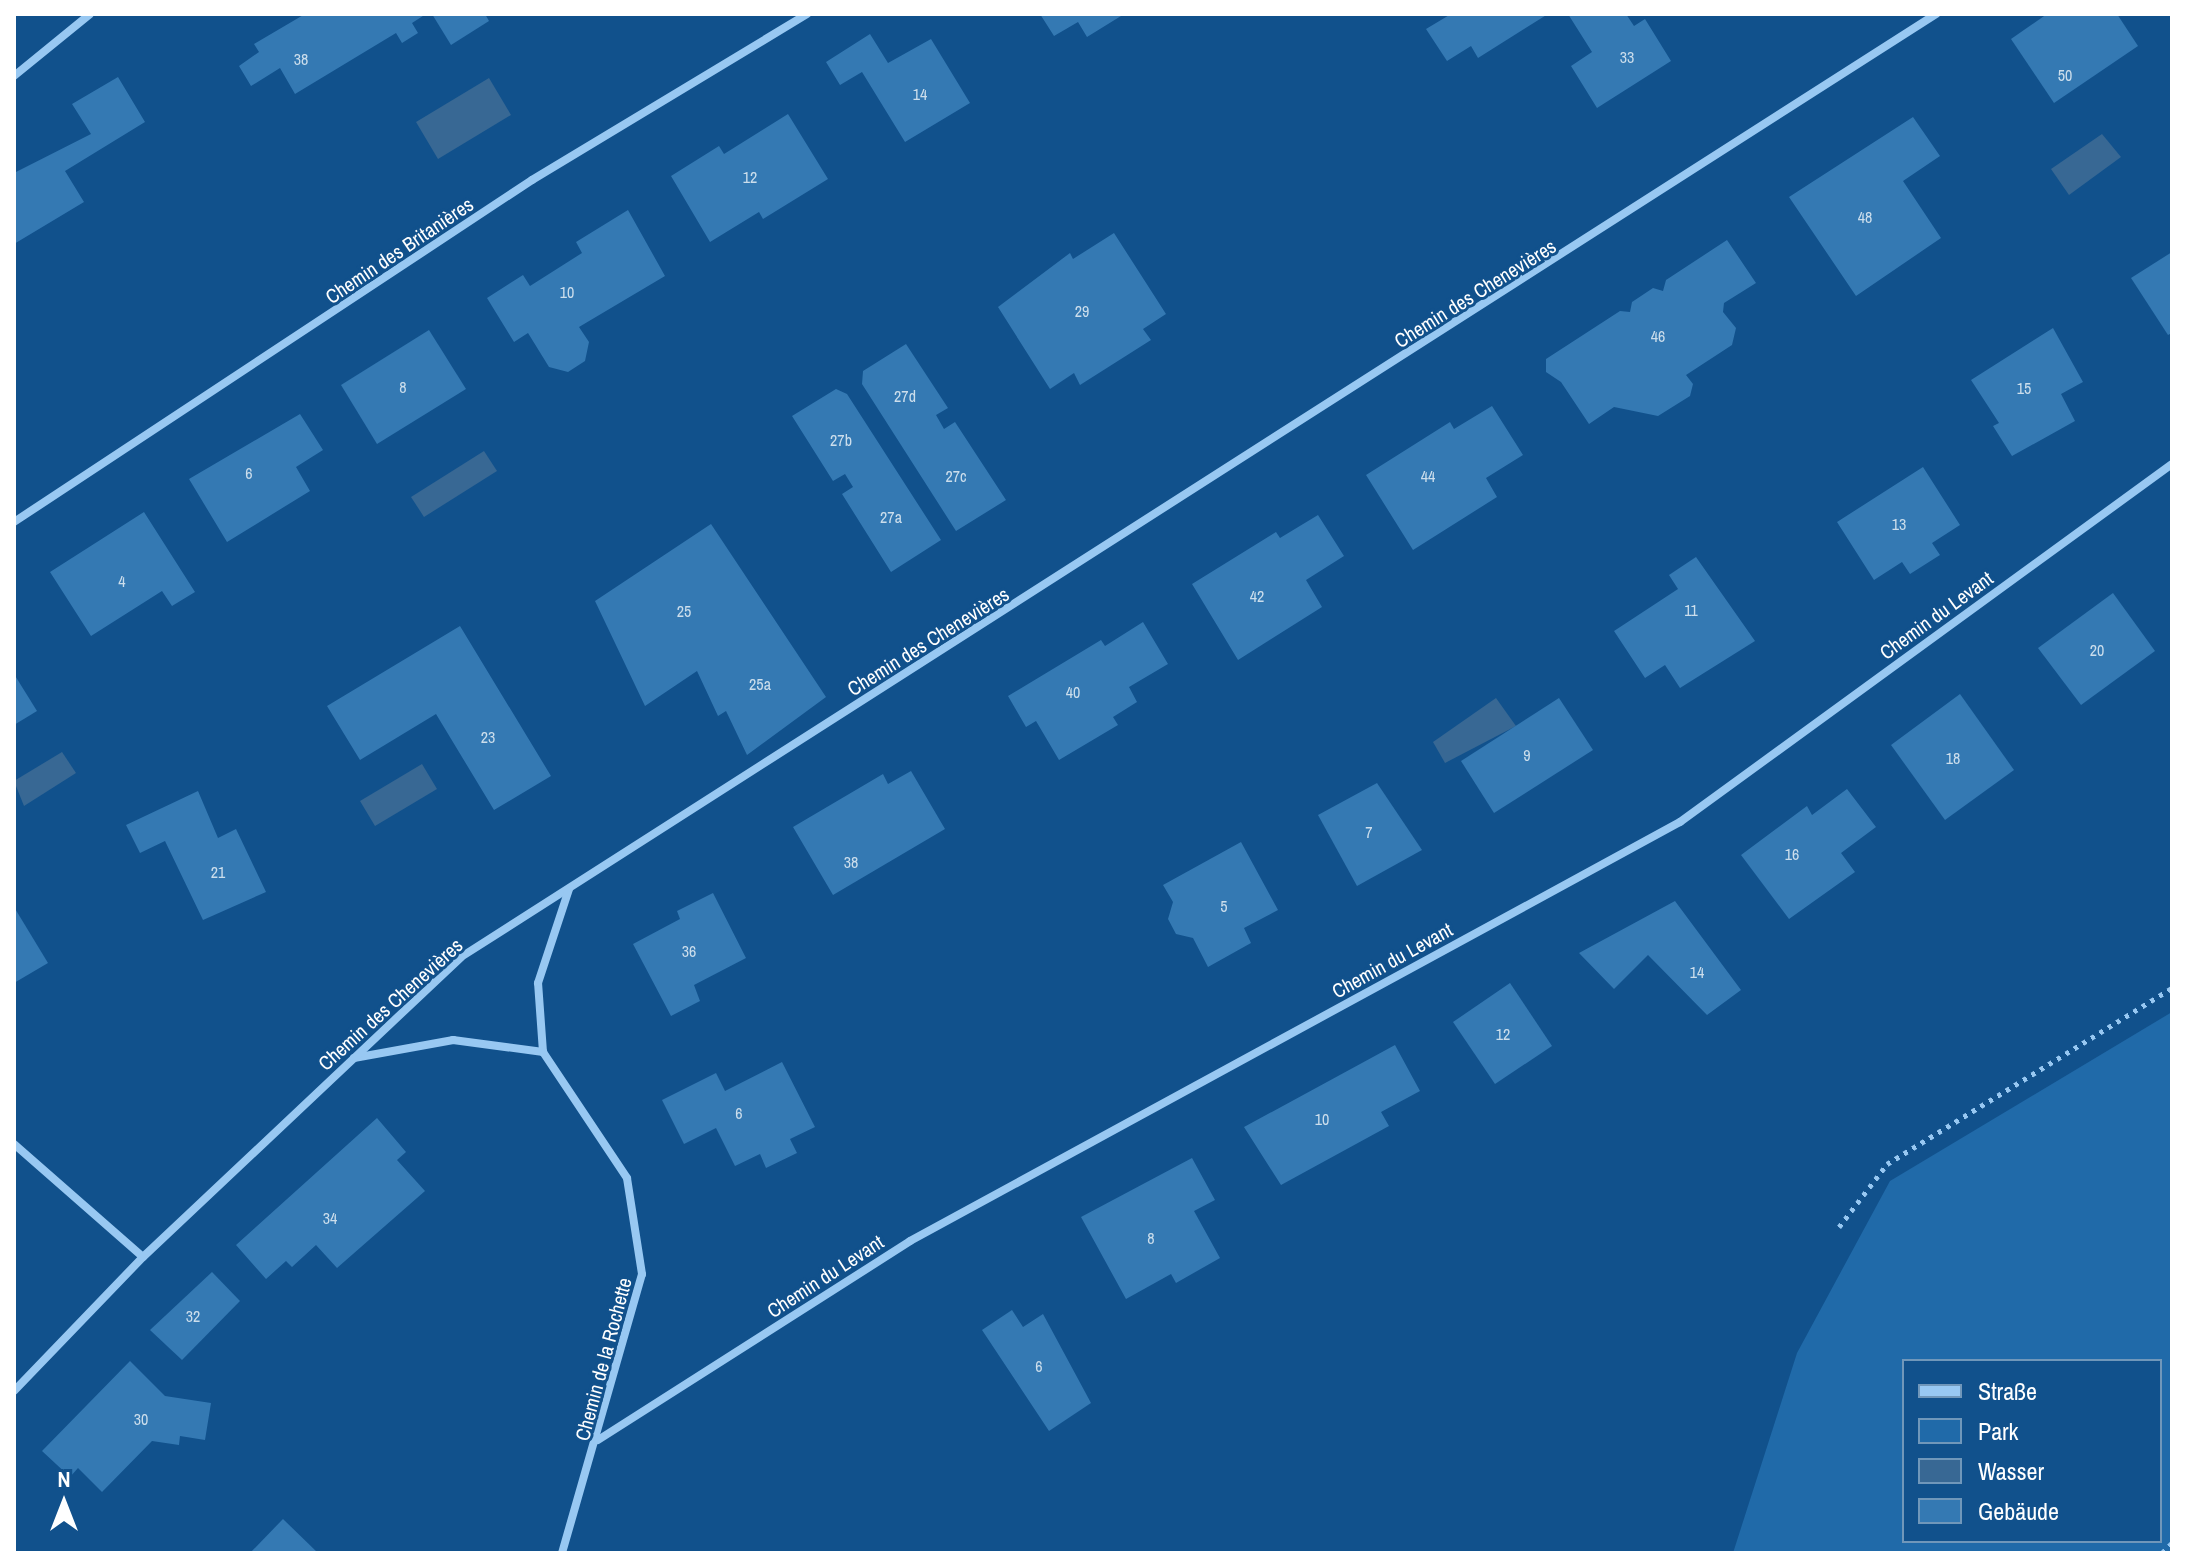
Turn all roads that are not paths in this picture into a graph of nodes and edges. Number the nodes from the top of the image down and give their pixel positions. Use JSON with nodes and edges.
{"nodes":[{"id":1,"x":90,"y":14,"type":"edge"},
{"id":2,"x":807,"y":14,"type":"edge"},
{"id":3,"x":1936,"y":14,"type":"edge"},
{"id":4,"x":14,"y":76,"type":"edge"},
{"id":5,"x":2172,"y":464,"type":"edge"},
{"id":6,"x":14,"y":522,"type":"edge"},
{"id":7,"x":570,"y":888,"type":"junction"},
{"id":8,"x":543,"y":1052,"type":"junction"},
{"id":9,"x":354,"y":1058,"type":"junction"},
{"id":10,"x":14,"y":1144,"type":"edge"},
{"id":11,"x":143,"y":1257,"type":"junction"},
{"id":12,"x":14,"y":1391,"type":"edge"},
{"id":13,"x":598,"y":1440,"type":"junction"},
{"id":14,"x":562,"y":1553,"type":"edge"}],
"edges":[{"from":1,"to":4,"type":"street"},
{"from":2,"to":6,"type":"street","name":"Chemin des Britanières"},
{"from":3,"to":7,"type":"street","name":"Chemin des Chenevières"},
{"from":5,"to":13,"type":"street","name":"Chemin du Levant"},
{"from":7,"to":8,"type":"street","name":"Chemin de la Rochette"},
{"from":7,"to":9,"type":"street","name":"Chemin des Chenevières"},
{"from":8,"to":9,"type":"street"},
{"from":8,"to":13,"type":"street","name":"Chemin de la Rochette"},
{"from":9,"to":11,"type":"street","name":"Chemin des Chenevières"},
{"from":10,"to":11,"type":"street"},
{"from":11,"to":12,"type":"street","name":"Chemin des Chenevières"},
{"from":13,"to":14,"type":"street","name":"Chemin de la Rochette"}]}
